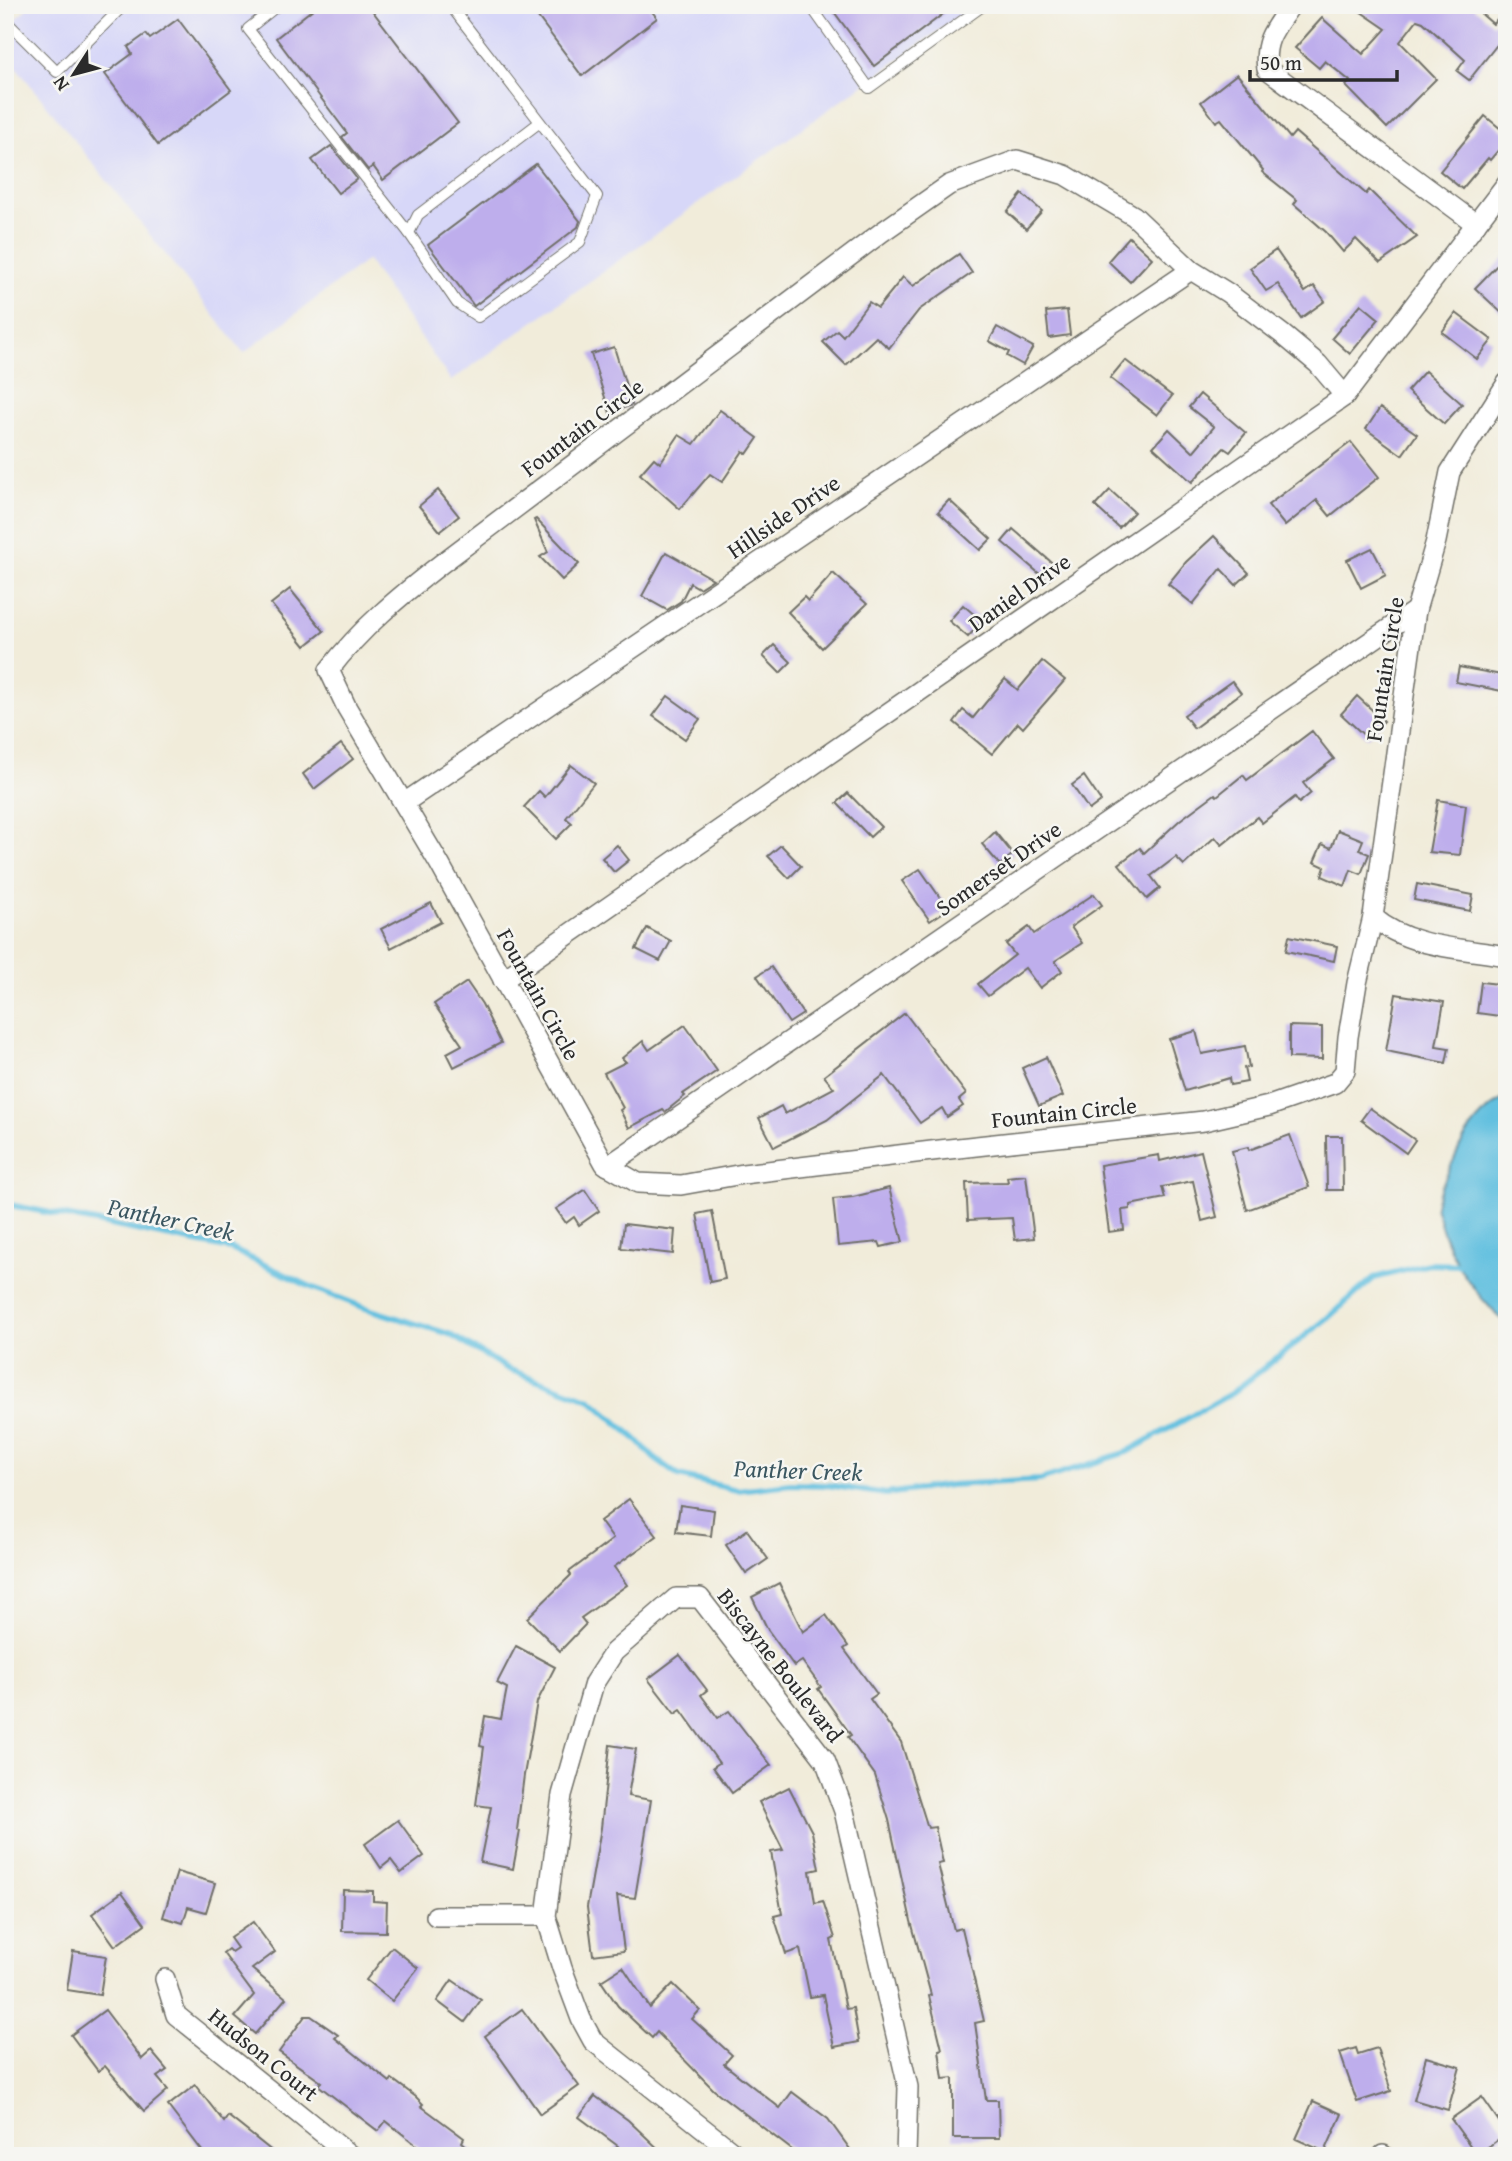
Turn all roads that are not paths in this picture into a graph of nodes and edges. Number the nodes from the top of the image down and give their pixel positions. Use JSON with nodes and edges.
{"nodes":[{"id":1,"x":124,"y":5,"type":"edge"},
{"id":2,"x":278,"y":5,"type":"edge"},
{"id":3,"x":450,"y":5,"type":"edge"},
{"id":4,"x":810,"y":5,"type":"edge"},
{"id":5,"x":984,"y":5,"type":"edge"},
{"id":6,"x":1291,"y":5,"type":"edge"},
{"id":7,"x":5,"y":20,"type":"edge"},
{"id":8,"x":540,"y":122,"type":"junction"},
{"id":9,"x":1507,"y":183,"type":"edge"},
{"id":10,"x":1476,"y":224,"type":"junction"},
{"id":11,"x":408,"y":233,"type":"junction"},
{"id":12,"x":1191,"y":270,"type":"junction"},
{"id":13,"x":1507,"y":383,"type":"edge"},
{"id":14,"x":1345,"y":396,"type":"junction"},
{"id":15,"x":1416,"y":610,"type":"junction"},
{"id":16,"x":404,"y":803,"type":"junction"},
{"id":17,"x":1373,"y":917,"type":"junction"},
{"id":18,"x":1507,"y":956,"type":"edge"},
{"id":19,"x":503,"y":980,"type":"junction"},
{"id":20,"x":608,"y":1166,"type":"junction"},
{"id":21,"x":436,"y":1916,"type":"dead end"},
{"id":22,"x":546,"y":1916,"type":"junction"},
{"id":23,"x":165,"y":1979,"type":"dead end"},
{"id":24,"x":351,"y":2156,"type":"edge"},
{"id":25,"x":738,"y":2156,"type":"edge"},
{"id":26,"x":906,"y":2156,"type":"edge"}],
"edges":[{"from":1,"to":7,"type":"lane"},
{"from":2,"to":11,"type":"lane"},
{"from":3,"to":8,"type":"lane"},
{"from":4,"to":5,"type":"lane"},
{"from":6,"to":10,"type":"street"},
{"from":8,"to":11,"type":"lane"},
{"from":8,"to":11,"type":"lane"},
{"from":9,"to":10,"type":"street","name":"Daniel Drive"},
{"from":10,"to":14,"type":"street","name":"Daniel Drive"},
{"from":12,"to":14,"type":"street","name":"Fountain Circle"},
{"from":12,"to":16,"type":"street","name":"Hillside Drive"},
{"from":12,"to":16,"type":"street","name":"Fountain Circle"},
{"from":13,"to":15,"type":"street","name":"Fountain Circle"},
{"from":14,"to":19,"type":"street","name":"Daniel Drive"},
{"from":15,"to":17,"type":"street","name":"Fountain Circle"},
{"from":15,"to":20,"type":"street","name":"Somerset Drive"},
{"from":16,"to":19,"type":"street","name":"Fountain Circle"},
{"from":17,"to":18,"type":"street"},
{"from":17,"to":20,"type":"street","name":"Fountain Circle"},
{"from":19,"to":20,"type":"street","name":"Fountain Circle"},
{"from":21,"to":22,"type":"street"},
{"from":22,"to":25,"type":"street","name":"Biscayne Boulevard"},
{"from":22,"to":26,"type":"street","name":"Biscayne Boulevard"},
{"from":23,"to":24,"type":"street","name":"Hudson Court"}]}
